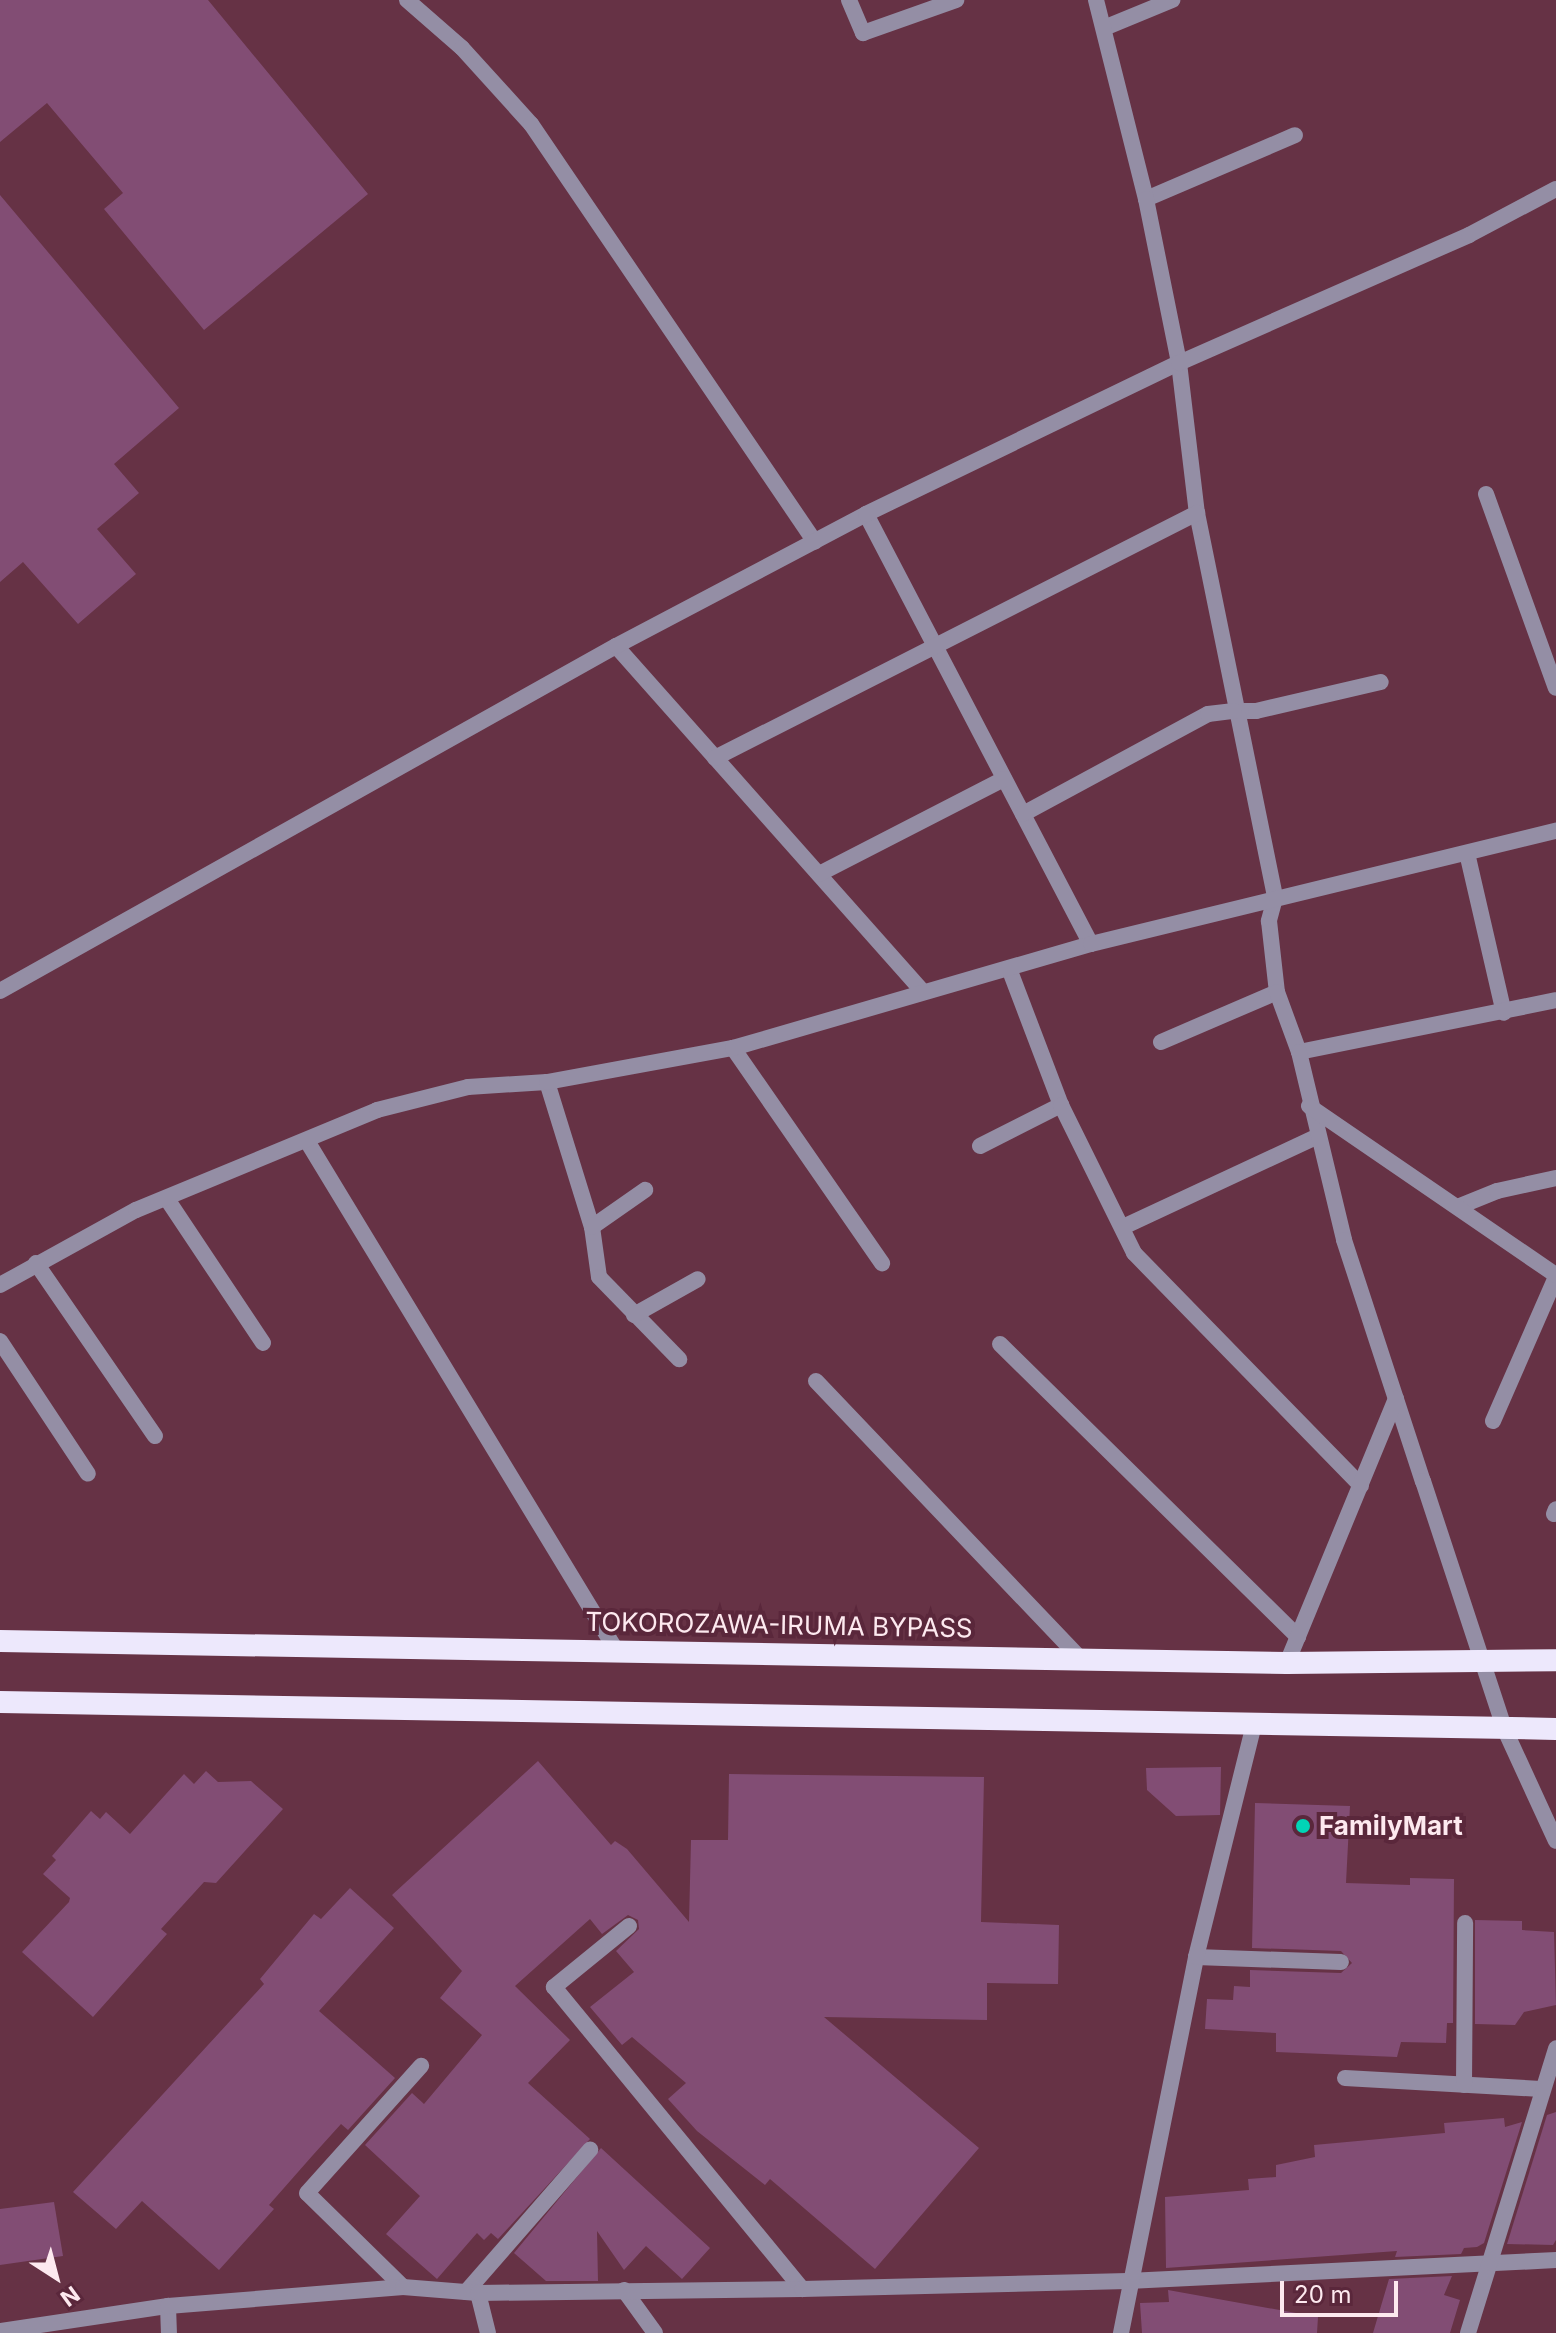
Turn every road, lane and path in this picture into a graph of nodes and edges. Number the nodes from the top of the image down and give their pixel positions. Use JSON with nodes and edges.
{"nodes":[{"id":1,"x":407,"y":0,"type":"edge"},
{"id":2,"x":849,"y":0,"type":"edge"},
{"id":3,"x":956,"y":0,"type":"edge"},
{"id":4,"x":1096,"y":0,"type":"edge"},
{"id":5,"x":1172,"y":0,"type":"edge"},
{"id":6,"x":1104,"y":28,"type":"junction"},
{"id":7,"x":1295,"y":135,"type":"dead end"},
{"id":8,"x":1556,"y":189,"type":"edge"},
{"id":9,"x":1146,"y":199,"type":"junction"},
{"id":10,"x":1179,"y":363,"type":"junction"},
{"id":11,"x":1486,"y":494,"type":"dead end"},
{"id":12,"x":1197,"y":513,"type":"junction"},
{"id":13,"x":866,"y":514,"type":"junction"},
{"id":14,"x":815,"y":542,"type":"junction"},
{"id":15,"x":616,"y":646,"type":"junction"},
{"id":16,"x":936,"y":648,"type":"junction"},
{"id":17,"x":1381,"y":682,"type":"dead end"},
{"id":18,"x":1556,"y":688,"type":"edge"},
{"id":19,"x":1234,"y":711,"type":"junction"},
{"id":20,"x":715,"y":758,"type":"junction"},
{"id":21,"x":1004,"y":779,"type":"junction"},
{"id":22,"x":1023,"y":814,"type":"junction"},
{"id":23,"x":1556,"y":831,"type":"edge"},
{"id":24,"x":1467,"y":853,"type":"junction"},
{"id":25,"x":819,"y":874,"type":"junction"},
{"id":26,"x":1275,"y":898,"type":"junction"},
{"id":27,"x":1091,"y":944,"type":"junction"},
{"id":28,"x":1010,"y":971,"type":"junction"},
{"id":29,"x":0,"y":991,"type":"edge"},
{"id":30,"x":922,"y":991,"type":"junction"},
{"id":31,"x":1277,"y":992,"type":"junction"},
{"id":32,"x":1556,"y":1000,"type":"edge"},
{"id":33,"x":1504,"y":1013,"type":"junction"},
{"id":34,"x":1161,"y":1042,"type":"dead end"},
{"id":35,"x":733,"y":1048,"type":"junction"},
{"id":36,"x":1299,"y":1052,"type":"junction"},
{"id":37,"x":547,"y":1082,"type":"junction"},
{"id":38,"x":1061,"y":1105,"type":"junction"},
{"id":39,"x":1309,"y":1106,"type":"junction"},
{"id":40,"x":1316,"y":1137,"type":"junction"},
{"id":41,"x":307,"y":1141,"type":"junction"},
{"id":42,"x":980,"y":1146,"type":"dead end"},
{"id":43,"x":1556,"y":1178,"type":"edge"},
{"id":44,"x":645,"y":1190,"type":"dead end"},
{"id":45,"x":167,"y":1199,"type":"junction"},
{"id":46,"x":1460,"y":1206,"type":"junction"},
{"id":47,"x":592,"y":1227,"type":"junction"},
{"id":48,"x":1123,"y":1227,"type":"junction"},
{"id":49,"x":36,"y":1263,"type":"junction"},
{"id":50,"x":882,"y":1263,"type":"dead end"},
{"id":51,"x":1556,"y":1276,"type":"edge"},
{"id":52,"x":698,"y":1279,"type":"dead end"},
{"id":53,"x":0,"y":1285,"type":"edge"},
{"id":54,"x":634,"y":1315,"type":"junction"},
{"id":55,"x":0,"y":1341,"type":"edge"},
{"id":56,"x":263,"y":1343,"type":"dead end"},
{"id":57,"x":1000,"y":1344,"type":"dead end"},
{"id":58,"x":679,"y":1359,"type":"dead end"},
{"id":59,"x":816,"y":1381,"type":"dead end"},
{"id":60,"x":1396,"y":1399,"type":"junction"},
{"id":61,"x":1493,"y":1421,"type":"dead end"},
{"id":62,"x":155,"y":1436,"type":"dead end"},
{"id":63,"x":88,"y":1474,"type":"dead end"},
{"id":64,"x":1361,"y":1486,"type":"junction"},
{"id":65,"x":1298,"y":1637,"type":"junction"},
{"id":66,"x":0,"y":1641,"type":"edge"},
{"id":67,"x":616,"y":1650,"type":"junction"},
{"id":68,"x":1082,"y":1660,"type":"junction"},
{"id":69,"x":1486,"y":1660,"type":"junction"},
{"id":70,"x":1556,"y":1660,"type":"edge"},
{"id":71,"x":1287,"y":1663,"type":"junction"},
{"id":72,"x":0,"y":1702,"type":"edge"},
{"id":73,"x":1254,"y":1724,"type":"junction"},
{"id":74,"x":1504,"y":1728,"type":"junction"},
{"id":75,"x":1556,"y":1729,"type":"edge"},
{"id":76,"x":1556,"y":1841,"type":"edge"},
{"id":77,"x":1465,"y":1923,"type":"dead end"},
{"id":78,"x":629,"y":1926,"type":"dead end"},
{"id":79,"x":1196,"y":1957,"type":"junction"},
{"id":80,"x":1341,"y":1962,"type":"dead end"},
{"id":81,"x":1556,"y":2048,"type":"edge"},
{"id":82,"x":421,"y":2066,"type":"dead end"},
{"id":83,"x":1345,"y":2078,"type":"dead end"},
{"id":84,"x":1464,"y":2085,"type":"junction"},
{"id":85,"x":1541,"y":2089,"type":"junction"},
{"id":86,"x":590,"y":2150,"type":"dead end"},
{"id":87,"x":1556,"y":2260,"type":"edge"},
{"id":88,"x":1487,"y":2262,"type":"junction"},
{"id":89,"x":1128,"y":2281,"type":"junction"},
{"id":90,"x":403,"y":2287,"type":"junction"},
{"id":91,"x":802,"y":2289,"type":"junction"},
{"id":92,"x":624,"y":2290,"type":"junction"},
{"id":93,"x":472,"y":2293,"type":"junction"},
{"id":94,"x":168,"y":2306,"type":"junction"},
{"id":95,"x":0,"y":2331,"type":"edge"},
{"id":96,"x":169,"y":2333,"type":"edge"},
{"id":97,"x":488,"y":2333,"type":"edge"},
{"id":98,"x":655,"y":2333,"type":"edge"},
{"id":99,"x":1121,"y":2333,"type":"edge"},
{"id":100,"x":1468,"y":2333,"type":"edge"}],
"edges":[{"from":1,"to":14,"type":"street"},
{"from":2,"to":3,"type":"street"},
{"from":4,"to":6,"type":"street"},
{"from":5,"to":6,"type":"street"},
{"from":6,"to":9,"type":"street"},
{"from":7,"to":9,"type":"street"},
{"from":8,"to":10,"type":"street"},
{"from":9,"to":10,"type":"street"},
{"from":10,"to":12,"type":"street"},
{"from":10,"to":13,"type":"street"},
{"from":11,"to":18,"type":"street"},
{"from":12,"to":16,"type":"street"},
{"from":12,"to":19,"type":"street"},
{"from":13,"to":14,"type":"street"},
{"from":13,"to":16,"type":"street"},
{"from":14,"to":15,"type":"street"},
{"from":15,"to":20,"type":"street"},
{"from":15,"to":29,"type":"street"},
{"from":16,"to":20,"type":"street"},
{"from":16,"to":21,"type":"street"},
{"from":17,"to":19,"type":"street"},
{"from":19,"to":22,"type":"street"},
{"from":19,"to":26,"type":"street"},
{"from":20,"to":25,"type":"street"},
{"from":21,"to":22,"type":"street"},
{"from":21,"to":25,"type":"street"},
{"from":22,"to":27,"type":"street"},
{"from":23,"to":24,"type":"street"},
{"from":24,"to":26,"type":"street"},
{"from":24,"to":33,"type":"street"},
{"from":25,"to":30,"type":"street"},
{"from":26,"to":27,"type":"street"},
{"from":26,"to":31,"type":"street"},
{"from":27,"to":28,"type":"street"},
{"from":28,"to":30,"type":"street"},
{"from":28,"to":38,"type":"street"},
{"from":30,"to":35,"type":"street"},
{"from":31,"to":34,"type":"street"},
{"from":31,"to":36,"type":"street"},
{"from":32,"to":33,"type":"street"},
{"from":33,"to":36,"type":"street"},
{"from":35,"to":37,"type":"street"},
{"from":35,"to":50,"type":"street"},
{"from":36,"to":39,"type":"street"},
{"from":37,"to":41,"type":"street"},
{"from":37,"to":47,"type":"street"},
{"from":38,"to":42,"type":"street"},
{"from":38,"to":48,"type":"street"},
{"from":39,"to":40,"type":"street"},
{"from":39,"to":46,"type":"street"},
{"from":40,"to":48,"type":"street"},
{"from":40,"to":60,"type":"street"},
{"from":41,"to":45,"type":"street"},
{"from":41,"to":67,"type":"street"},
{"from":43,"to":46,"type":"street"},
{"from":44,"to":47,"type":"street"},
{"from":45,"to":49,"type":"street"},
{"from":45,"to":56,"type":"street"},
{"from":46,"to":51,"type":"street"},
{"from":47,"to":54,"type":"street"},
{"from":48,"to":64,"type":"street"},
{"from":49,"to":53,"type":"street"},
{"from":49,"to":62,"type":"street"},
{"from":51,"to":61,"type":"street"},
{"from":52,"to":54,"type":"street"},
{"from":54,"to":58,"type":"street"},
{"from":55,"to":63,"type":"street"},
{"from":57,"to":65,"type":"street"},
{"from":59,"to":68,"type":"street"},
{"from":60,"to":64,"type":"street"},
{"from":60,"to":69,"type":"street"},
{"from":64,"to":65,"type":"street"},
{"from":65,"to":71,"type":"street"},
{"from":66,"to":67,"type":"highway","name":"TOKOROZAWA-IRUMA BYPASS"},
{"from":67,"to":68,"type":"highway","name":"TOKOROZAWA-IRUMA BYPASS"},
{"from":68,"to":71,"type":"highway","name":"TOKOROZAWA-IRUMA BYPASS"},
{"from":69,"to":70,"type":"highway","name":"TOKOROZAWA-IRUMA BYPASS"},
{"from":69,"to":71,"type":"highway","name":"TOKOROZAWA-IRUMA BYPASS"},
{"from":69,"to":74,"type":"street"},
{"from":72,"to":73,"type":"highway"},
{"from":73,"to":74,"type":"highway"},
{"from":73,"to":79,"type":"street"},
{"from":74,"to":75,"type":"highway"},
{"from":74,"to":76,"type":"street"},
{"from":77,"to":84,"type":"street"},
{"from":78,"to":91,"type":"street"},
{"from":79,"to":80,"type":"street"},
{"from":79,"to":89,"type":"street"},
{"from":81,"to":85,"type":"street"},
{"from":82,"to":90,"type":"street"},
{"from":83,"to":84,"type":"street"},
{"from":84,"to":85,"type":"street"},
{"from":85,"to":88,"type":"street"},
{"from":86,"to":93,"type":"street"},
{"from":87,"to":88,"type":"street"},
{"from":88,"to":89,"type":"street"},
{"from":88,"to":100,"type":"street"},
{"from":89,"to":91,"type":"street"},
{"from":89,"to":99,"type":"street"},
{"from":90,"to":93,"type":"street"},
{"from":90,"to":94,"type":"street"},
{"from":91,"to":92,"type":"street"},
{"from":92,"to":93,"type":"street"},
{"from":92,"to":98,"type":"street"},
{"from":93,"to":97,"type":"street"},
{"from":94,"to":95,"type":"street"},
{"from":94,"to":96,"type":"street"}]}
